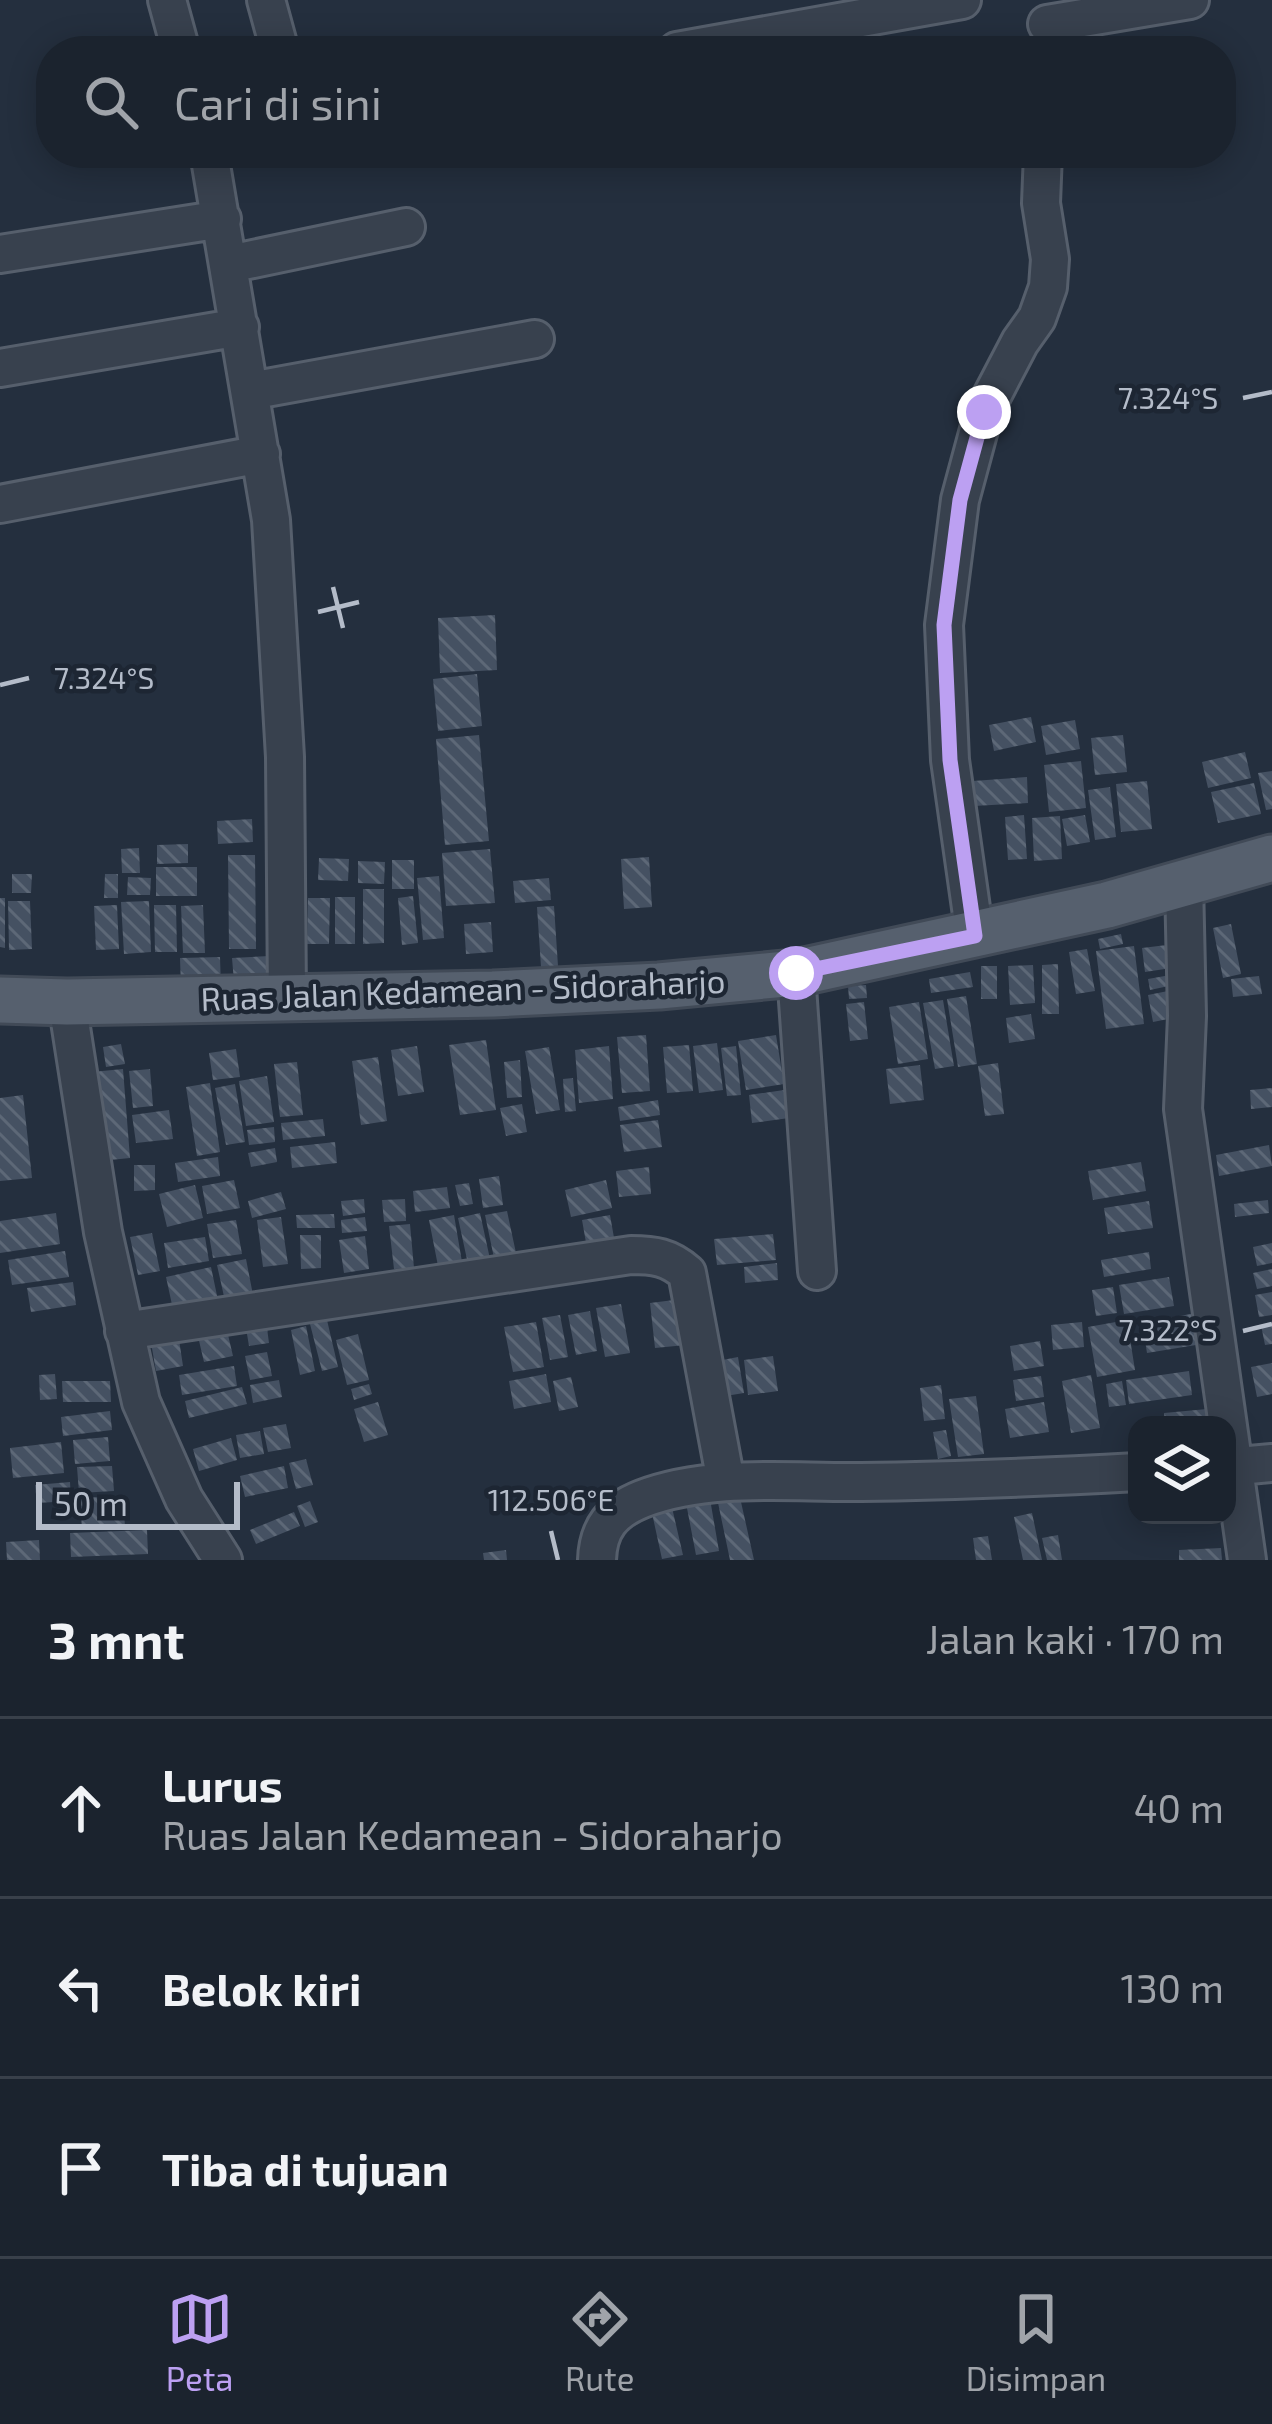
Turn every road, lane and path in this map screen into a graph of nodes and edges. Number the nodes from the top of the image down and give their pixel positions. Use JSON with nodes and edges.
{"nodes":[{"id":1,"x":167,"y":0,"type":"edge"},
{"id":2,"x":266,"y":0,"type":"edge"},
{"id":3,"x":962,"y":0,"type":"edge"},
{"id":4,"x":1190,"y":0,"type":"edge"},
{"id":5,"x":1047,"y":25,"type":"edge"},
{"id":6,"x":178,"y":36,"type":"edge"},
{"id":7,"x":276,"y":36,"type":"edge"},
{"id":8,"x":760,"y":36,"type":"edge"},
{"id":9,"x":212,"y":168,"type":"edge"},
{"id":10,"x":1042,"y":168,"type":"edge"},
{"id":11,"x":222,"y":219,"type":"junction"},
{"id":12,"x":406,"y":227,"type":"dead end"},
{"id":13,"x":0,"y":254,"type":"edge"},
{"id":14,"x":229,"y":264,"type":"junction"},
{"id":15,"x":240,"y":327,"type":"junction"},
{"id":16,"x":535,"y":339,"type":"dead end"},
{"id":17,"x":0,"y":368,"type":"edge"},
{"id":18,"x":250,"y":391,"type":"junction"},
{"id":19,"x":260,"y":454,"type":"junction"},
{"id":20,"x":0,"y":504,"type":"edge"},
{"id":21,"x":1272,"y":858,"type":"edge"},
{"id":22,"x":1184,"y":881,"type":"junction"},
{"id":23,"x":975,"y":936,"type":"junction"},
{"id":24,"x":796,"y":973,"type":"junction"},
{"id":25,"x":287,"y":998,"type":"junction"},
{"id":26,"x":0,"y":1000,"type":"edge"},
{"id":27,"x":67,"y":1002,"type":"junction"},
{"id":28,"x":818,"y":1271,"type":"dead end"},
{"id":29,"x":124,"y":1331,"type":"junction"},
{"id":30,"x":1245,"y":1465,"type":"edge"},
{"id":31,"x":1128,"y":1472,"type":"edge"},
{"id":32,"x":726,"y":1482,"type":"junction"},
{"id":33,"x":223,"y":1560,"type":"edge"},
{"id":34,"x":597,"y":1560,"type":"edge"},
{"id":35,"x":1247,"y":1560,"type":"edge"}],
"edges":[{"from":1,"to":6,"type":"street"},
{"from":2,"to":7,"type":"street"},
{"from":3,"to":8,"type":"street"},
{"from":4,"to":5,"type":"street"},
{"from":9,"to":11,"type":"street"},
{"from":10,"to":23,"type":"street"},
{"from":11,"to":13,"type":"street"},
{"from":11,"to":14,"type":"street"},
{"from":12,"to":14,"type":"street"},
{"from":14,"to":15,"type":"street"},
{"from":15,"to":17,"type":"street"},
{"from":15,"to":18,"type":"street"},
{"from":16,"to":18,"type":"street"},
{"from":18,"to":19,"type":"street"},
{"from":19,"to":20,"type":"street"},
{"from":19,"to":25,"type":"street"},
{"from":21,"to":22,"type":"main road","name":"Ruas Jalan Kedamean - Sidoraharjo"},
{"from":22,"to":23,"type":"main road","name":"Ruas Jalan Kedamean - Sidoraharjo"},
{"from":22,"to":30,"type":"street"},
{"from":23,"to":24,"type":"main road","name":"Ruas Jalan Kedamean - Sidoraharjo"},
{"from":24,"to":25,"type":"main road","name":"Ruas Jalan Kedamean - Sidoraharjo"},
{"from":24,"to":28,"type":"street"},
{"from":25,"to":27,"type":"main road","name":"Ruas Jalan Kedamean - Sidoraharjo"},
{"from":26,"to":27,"type":"main road","name":"Ruas Jalan Kedamean - Sidoraharjo"},
{"from":27,"to":29,"type":"street"},
{"from":29,"to":32,"type":"street"},
{"from":29,"to":33,"type":"street"},
{"from":30,"to":35,"type":"street"},
{"from":31,"to":32,"type":"street"},
{"from":32,"to":34,"type":"street"}]}
